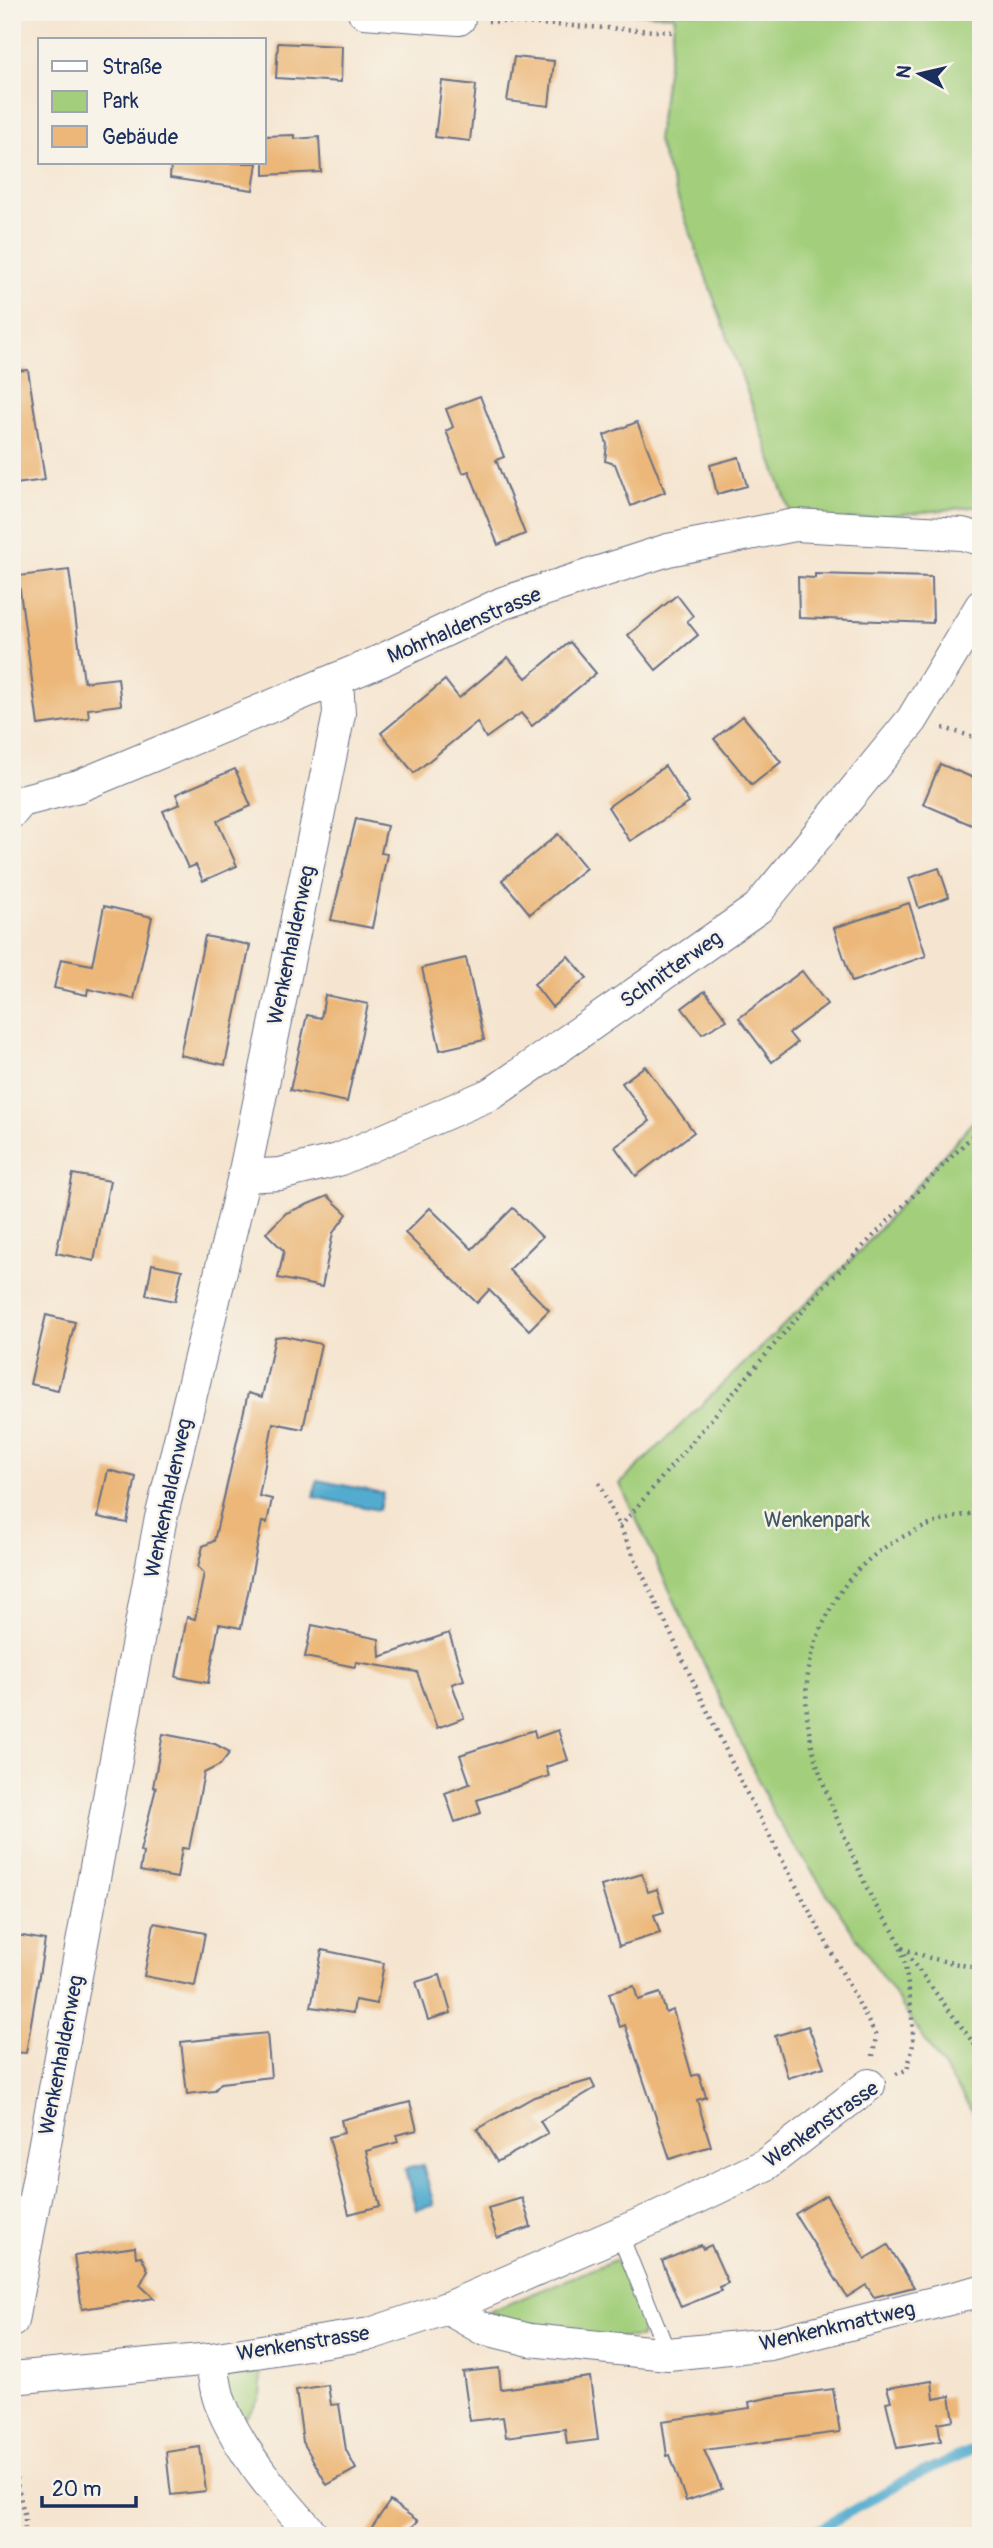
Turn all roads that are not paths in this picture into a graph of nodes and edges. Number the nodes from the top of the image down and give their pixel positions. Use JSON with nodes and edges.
{"nodes":[{"id":1,"x":364,"y":12,"type":"edge"},
{"id":2,"x":459,"y":19,"type":"road end"},
{"id":3,"x":981,"y":539,"type":"edge"},
{"id":4,"x":981,"y":606,"type":"edge"},
{"id":5,"x":337,"y":679,"type":"junction"},
{"id":6,"x":15,"y":797,"type":"edge"},
{"id":7,"x":244,"y":1176,"type":"junction"},
{"id":8,"x":869,"y":2085,"type":"road end"},
{"id":9,"x":619,"y":2233,"type":"junction"},
{"id":10,"x":981,"y":2291,"type":"edge"},
{"id":11,"x":447,"y":2308,"type":"junction"},
{"id":12,"x":12,"y":2321,"type":"edge"},
{"id":13,"x":668,"y":2354,"type":"junction"},
{"id":14,"x":211,"y":2358,"type":"junction"},
{"id":15,"x":12,"y":2378,"type":"edge"},
{"id":16,"x":314,"y":2536,"type":"edge"}],
"edges":[{"from":1,"to":2,"type":"street"},
{"from":3,"to":5,"type":"street","name":"Mohrhaldenstrasse"},
{"from":4,"to":7,"type":"street","name":"Schnitterweg"},
{"from":5,"to":6,"type":"street","name":"Mohrhaldenstrasse"},
{"from":5,"to":7,"type":"street","name":"Wenkenhaldenweg"},
{"from":7,"to":12,"type":"street","name":"Wenkenhaldenweg"},
{"from":8,"to":9,"type":"street","name":"Wenkenstrasse"},
{"from":9,"to":11,"type":"street","name":"Wenkenstrasse"},
{"from":9,"to":13,"type":"lane"},
{"from":10,"to":13,"type":"street","name":"Wenkenkmattweg"},
{"from":11,"to":13,"type":"street","name":"Wenkenkmattweg"},
{"from":11,"to":14,"type":"street","name":"Wenkenstrasse"},
{"from":14,"to":15,"type":"street","name":"Wenkenstrasse"},
{"from":14,"to":16,"type":"street"}]}
